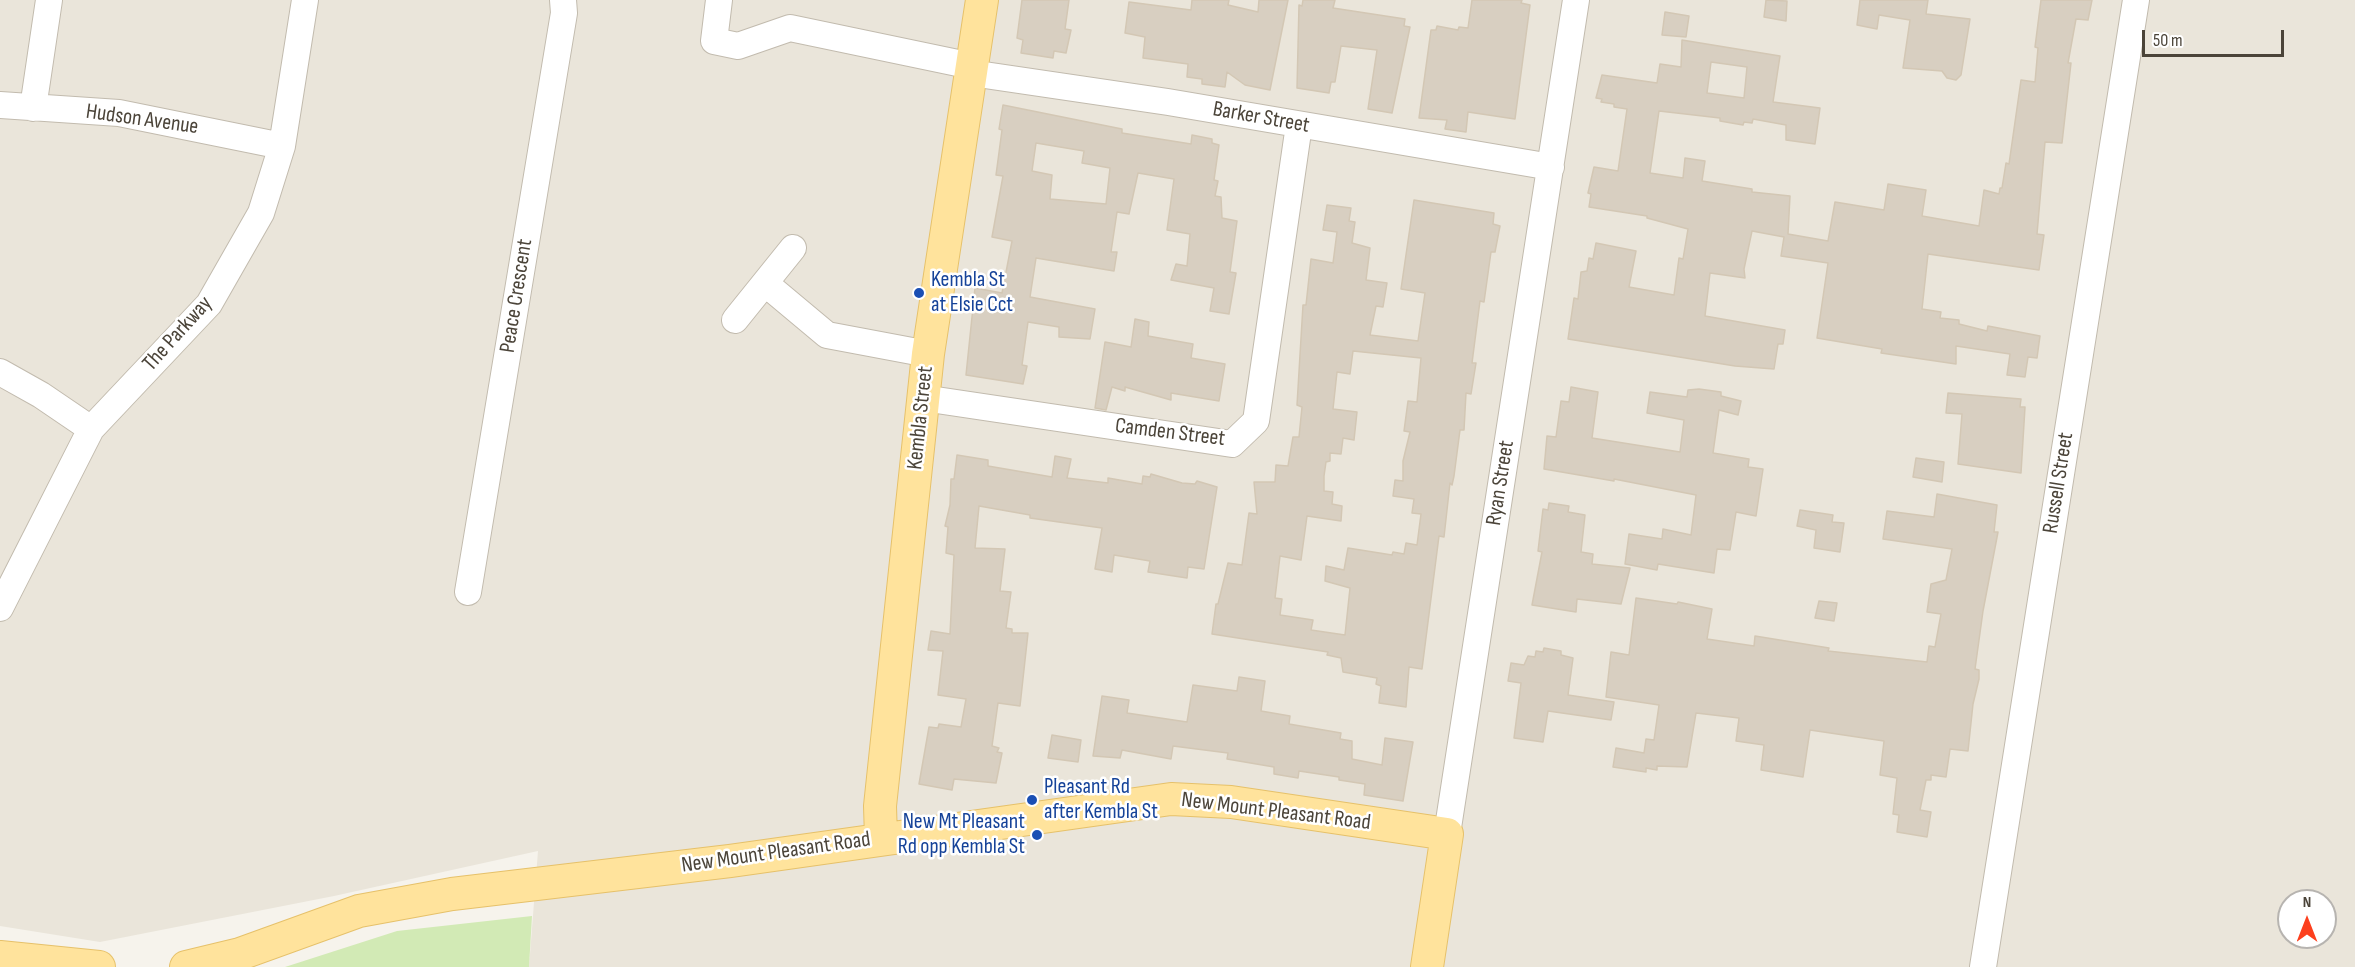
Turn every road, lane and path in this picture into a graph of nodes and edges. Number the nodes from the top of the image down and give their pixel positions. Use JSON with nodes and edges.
{"nodes":[{"id":1,"x":49,"y":0,"type":"edge"},
{"id":2,"x":305,"y":0,"type":"edge"},
{"id":3,"x":563,"y":0,"type":"edge"},
{"id":4,"x":719,"y":0,"type":"edge"},
{"id":5,"x":982,"y":0,"type":"edge"},
{"id":6,"x":1576,"y":0,"type":"edge"},
{"id":7,"x":2136,"y":0,"type":"edge"},
{"id":8,"x":971,"y":69,"type":"junction"},
{"id":9,"x":0,"y":105,"type":"edge"},
{"id":10,"x":33,"y":108,"type":"junction"},
{"id":11,"x":1299,"y":125,"type":"junction"},
{"id":12,"x":282,"y":146,"type":"junction"},
{"id":13,"x":1551,"y":167,"type":"junction"},
{"id":14,"x":793,"y":248,"type":"dead end"},
{"id":15,"x":766,"y":284,"type":"junction"},
{"id":16,"x":735,"y":320,"type":"dead end"},
{"id":17,"x":928,"y":354,"type":"junction"},
{"id":18,"x":0,"y":372,"type":"edge"},
{"id":19,"x":923,"y":398,"type":"junction"},
{"id":20,"x":91,"y":429,"type":"junction"},
{"id":21,"x":468,"y":592,"type":"dead end"},
{"id":22,"x":0,"y":608,"type":"edge"},
{"id":23,"x":1447,"y":834,"type":"junction"},
{"id":24,"x":881,"y":838,"type":"junction"},
{"id":25,"x":0,"y":957,"type":"edge"},
{"id":26,"x":99,"y":967,"type":"edge"},
{"id":27,"x":186,"y":967,"type":"edge"},
{"id":28,"x":1427,"y":967,"type":"edge"},
{"id":29,"x":1983,"y":967,"type":"edge"}],
"edges":[{"from":1,"to":10,"type":"street"},
{"from":2,"to":12,"type":"street","name":"The Parkway"},
{"from":3,"to":21,"type":"street","name":"Peace Crescent"},
{"from":4,"to":8,"type":"street","name":"Barker Street"},
{"from":5,"to":8,"type":"main road","name":"Kembla Street"},
{"from":6,"to":13,"type":"street","name":"Ryan Street"},
{"from":7,"to":29,"type":"street","name":"Russell Street"},
{"from":8,"to":11,"type":"street","name":"Barker Street"},
{"from":8,"to":17,"type":"main road","name":"Kembla Street"},
{"from":9,"to":10,"type":"street","name":"Hudson Avenue"},
{"from":10,"to":12,"type":"street","name":"Hudson Avenue"},
{"from":11,"to":13,"type":"street","name":"Barker Street"},
{"from":11,"to":19,"type":"street","name":"Camden Street"},
{"from":12,"to":20,"type":"street","name":"The Parkway"},
{"from":13,"to":23,"type":"street","name":"Ryan Street"},
{"from":14,"to":15,"type":"street"},
{"from":15,"to":16,"type":"street"},
{"from":15,"to":17,"type":"street"},
{"from":17,"to":19,"type":"main road","name":"Kembla Street"},
{"from":18,"to":20,"type":"street"},
{"from":19,"to":24,"type":"main road","name":"Kembla Street"},
{"from":20,"to":22,"type":"street","name":"The Parkway"},
{"from":23,"to":24,"type":"main road","name":"New Mount Pleasant Road"},
{"from":23,"to":28,"type":"main road","name":"Ryan Street"},
{"from":24,"to":27,"type":"main road","name":"New Mount Pleasant Road"},
{"from":25,"to":26,"type":"main road"}]}
